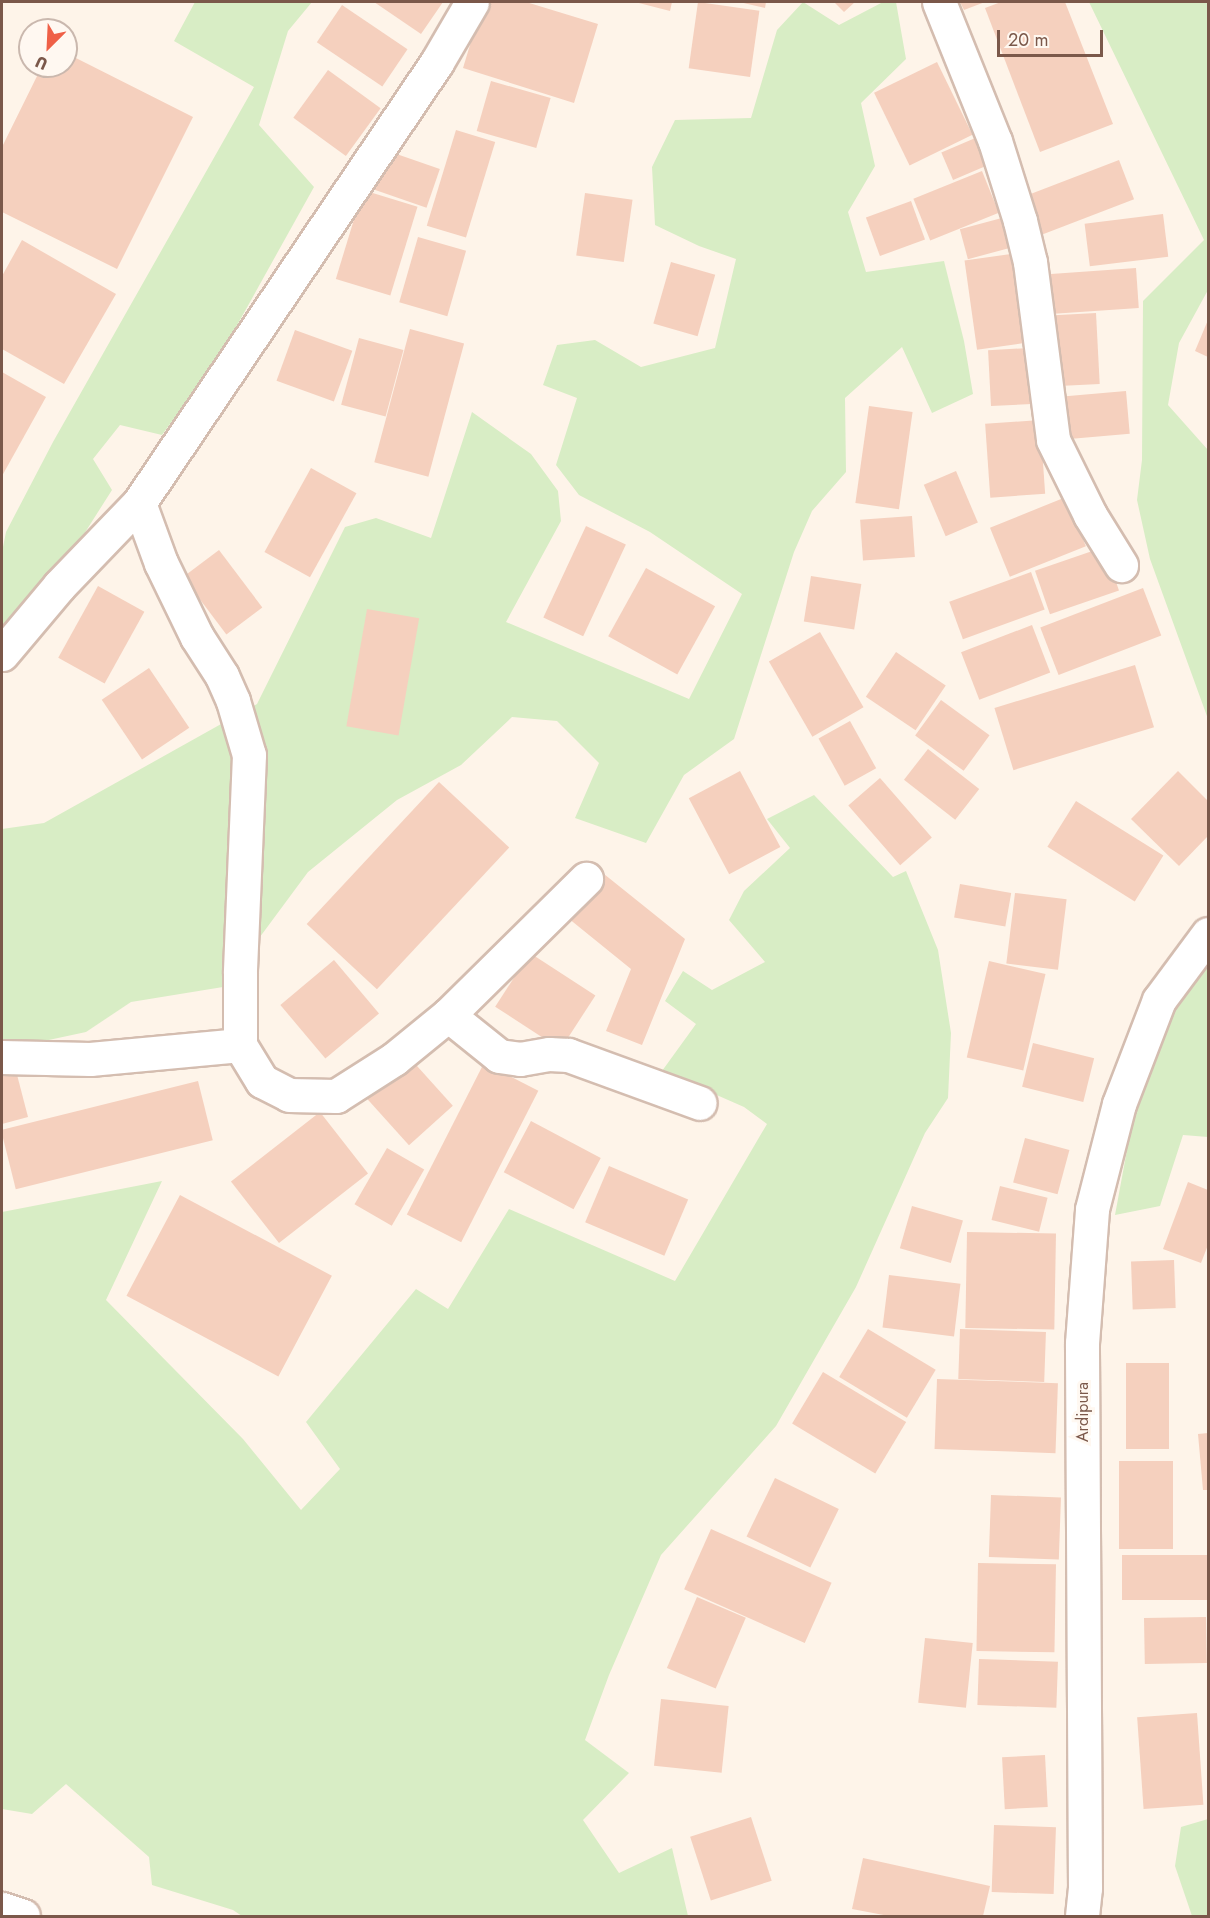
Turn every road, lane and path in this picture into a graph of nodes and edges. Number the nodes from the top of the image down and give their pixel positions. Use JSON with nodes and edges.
{"nodes":[{"id":1,"x":472,"y":2,"type":"edge"},
{"id":2,"x":939,"y":2,"type":"edge"},
{"id":3,"x":140,"y":503,"type":"junction"},
{"id":4,"x":1120,"y":565,"type":"dead end"},
{"id":5,"x":2,"y":654,"type":"edge"},
{"id":6,"x":586,"y":879,"type":"dead end"},
{"id":7,"x":1209,"y":934,"type":"edge"},
{"id":8,"x":448,"y":1015,"type":"junction"},
{"id":9,"x":240,"y":1045,"type":"junction"},
{"id":10,"x":2,"y":1058,"type":"edge"},
{"id":11,"x":700,"y":1103,"type":"dead end"},
{"id":12,"x":2,"y":1909,"type":"edge"},
{"id":13,"x":23,"y":1917,"type":"edge"},
{"id":14,"x":1082,"y":1917,"type":"edge"}],
"edges":[{"from":1,"to":3,"type":"street"},
{"from":2,"to":4,"type":"street"},
{"from":3,"to":5,"type":"street"},
{"from":3,"to":9,"type":"street"},
{"from":6,"to":8,"type":"street"},
{"from":7,"to":14,"type":"street","name":"Ardipura"},
{"from":8,"to":9,"type":"street"},
{"from":8,"to":11,"type":"street"},
{"from":9,"to":10,"type":"street"},
{"from":12,"to":13,"type":"street"}]}
